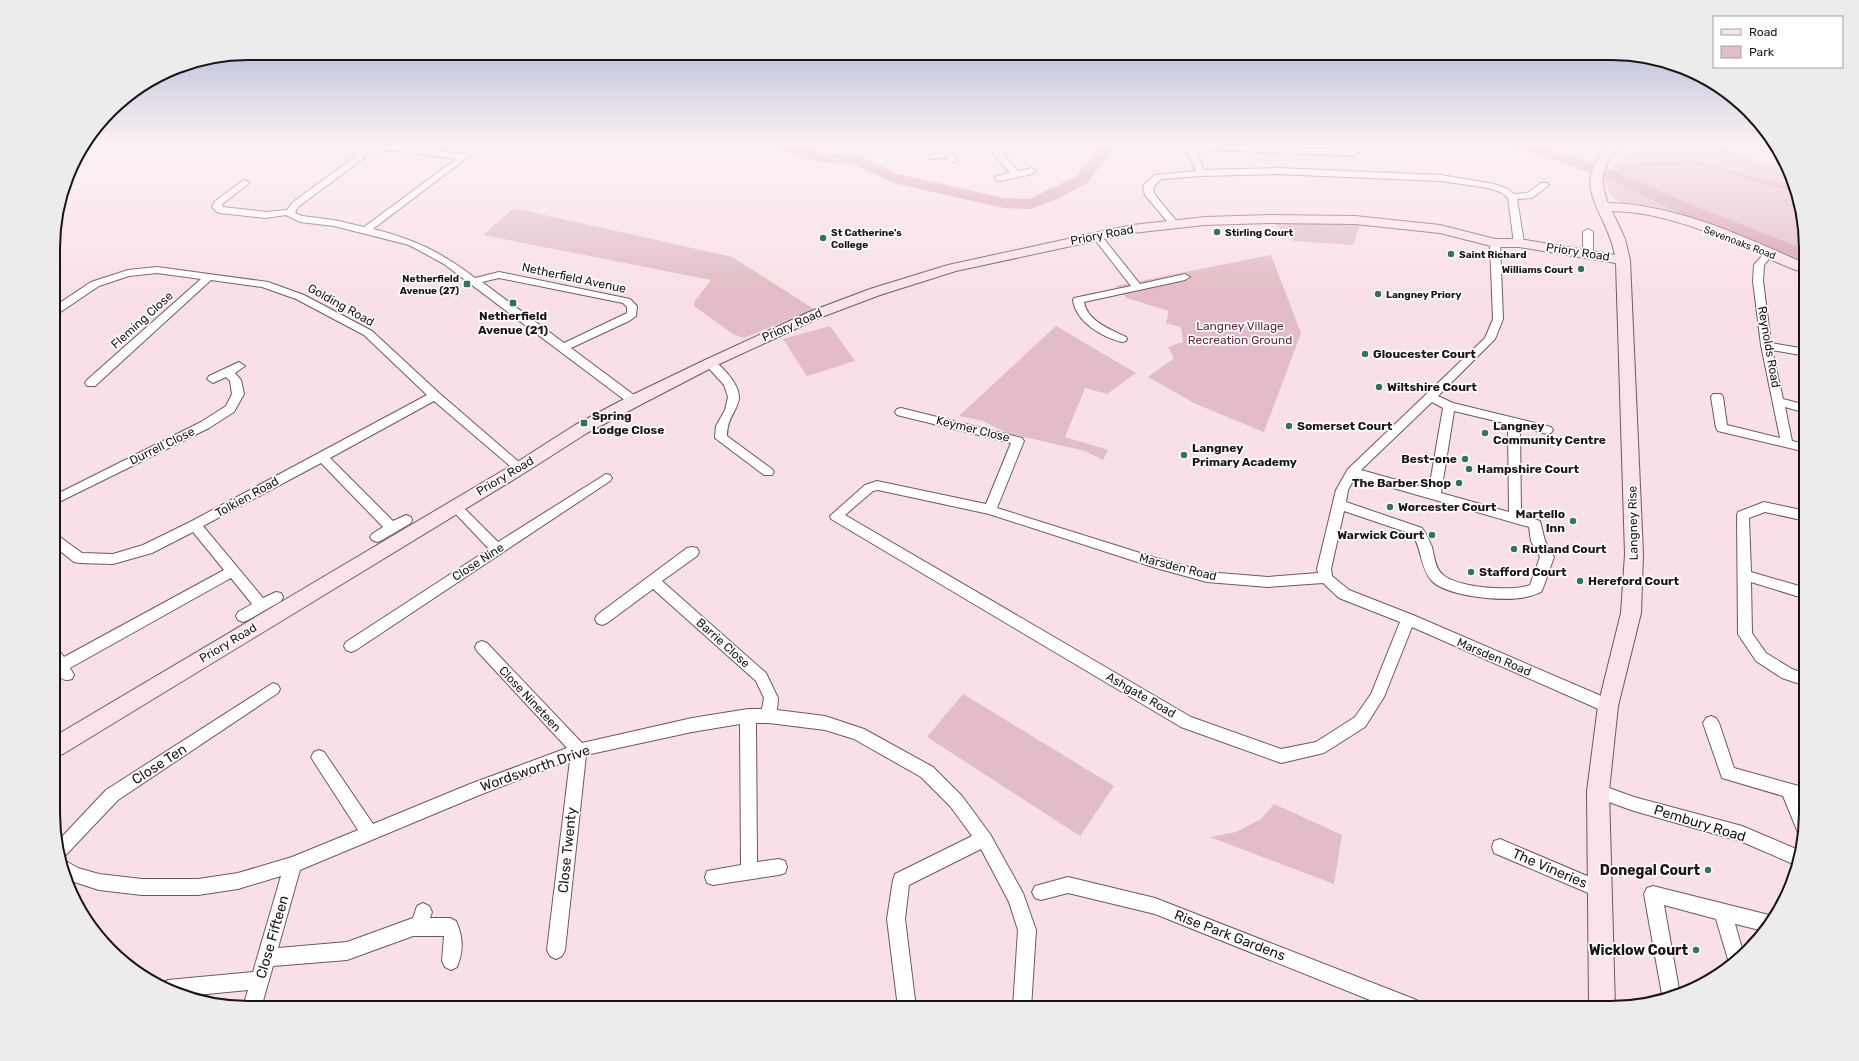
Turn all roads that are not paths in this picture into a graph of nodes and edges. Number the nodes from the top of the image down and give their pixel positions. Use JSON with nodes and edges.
{"nodes":[{"id":1,"x":230,"y":194,"type":"edge"},
{"id":2,"x":310,"y":194,"type":"edge"},
{"id":3,"x":415,"y":194,"type":"edge"},
{"id":4,"x":1150,"y":194,"type":"edge"},
{"id":5,"x":1508,"y":194,"type":"edge"},
{"id":6,"x":1532,"y":194,"type":"edge"},
{"id":7,"x":1598,"y":194,"type":"edge"},
{"id":8,"x":1512,"y":197,"type":"junction"},
{"id":9,"x":1602,"y":207,"type":"junction"},
{"id":10,"x":290,"y":212,"type":"junction"},
{"id":11,"x":1174,"y":224,"type":"junction"},
{"id":12,"x":367,"y":229,"type":"junction"},
{"id":13,"x":1588,"y":232,"type":"dead end"},
{"id":14,"x":1097,"y":236,"type":"junction"},
{"id":15,"x":1495,"y":243,"type":"junction"},
{"id":16,"x":1519,"y":243,"type":"junction"},
{"id":17,"x":1769,"y":253,"type":"junction"},
{"id":18,"x":1588,"y":254,"type":"junction"},
{"id":19,"x":1623,"y":260,"type":"junction"},
{"id":20,"x":1799,"y":266,"type":"edge"},
{"id":21,"x":210,"y":276,"type":"junction"},
{"id":22,"x":1185,"y":277,"type":"dead end"},
{"id":23,"x":474,"y":282,"type":"junction"},
{"id":24,"x":1137,"y":286,"type":"junction"},
{"id":25,"x":60,"y":308,"type":"edge"},
{"id":26,"x":1122,"y":339,"type":"dead end"},
{"id":27,"x":1766,"y":345,"type":"junction"},
{"id":28,"x":563,"y":348,"type":"junction"},
{"id":29,"x":1799,"y":352,"type":"edge"},
{"id":30,"x":710,"y":363,"type":"junction"},
{"id":31,"x":213,"y":379,"type":"dead end"},
{"id":32,"x":91,"y":383,"type":"dead end"},
{"id":33,"x":435,"y":396,"type":"junction"},
{"id":34,"x":1429,"y":396,"type":"junction"},
{"id":35,"x":1717,"y":397,"type":"dead end"},
{"id":36,"x":634,"y":401,"type":"junction"},
{"id":37,"x":1779,"y":402,"type":"junction"},
{"id":38,"x":1449,"y":406,"type":"junction"},
{"id":39,"x":1799,"y":407,"type":"edge"},
{"id":40,"x":901,"y":412,"type":"dead end"},
{"id":41,"x":1514,"y":422,"type":"junction"},
{"id":42,"x":1547,"y":430,"type":"dead end"},
{"id":43,"x":1787,"y":443,"type":"junction"},
{"id":44,"x":1799,"y":446,"type":"edge"},
{"id":45,"x":322,"y":456,"type":"junction"},
{"id":46,"x":520,"y":468,"type":"junction"},
{"id":47,"x":768,"y":472,"type":"dead end"},
{"id":48,"x":1352,"y":472,"type":"junction"},
{"id":49,"x":606,"y":478,"type":"dead end"},
{"id":50,"x":1434,"y":496,"type":"junction"},
{"id":51,"x":60,"y":498,"type":"edge"},
{"id":52,"x":1338,"y":505,"type":"junction"},
{"id":53,"x":455,"y":506,"type":"junction"},
{"id":54,"x":990,"y":510,"type":"junction"},
{"id":55,"x":1799,"y":514,"type":"edge"},
{"id":56,"x":836,"y":516,"type":"joint"},
{"id":57,"x":1515,"y":518,"type":"junction"},
{"id":58,"x":406,"y":520,"type":"dead end"},
{"id":59,"x":195,"y":525,"type":"junction"},
{"id":60,"x":392,"y":528,"type":"junction"},
{"id":61,"x":377,"y":537,"type":"dead end"},
{"id":62,"x":60,"y":544,"type":"edge"},
{"id":63,"x":498,"y":550,"type":"junction"},
{"id":64,"x":692,"y":552,"type":"dead end"},
{"id":65,"x":233,"y":571,"type":"junction"},
{"id":66,"x":1744,"y":575,"type":"junction"},
{"id":67,"x":1326,"y":578,"type":"junction"},
{"id":68,"x":653,"y":581,"type":"junction"},
{"id":69,"x":1799,"y":592,"type":"edge"},
{"id":70,"x":276,"y":597,"type":"dead end"},
{"id":71,"x":261,"y":605,"type":"junction"},
{"id":72,"x":243,"y":616,"type":"dead end"},
{"id":73,"x":602,"y":619,"type":"dead end"},
{"id":74,"x":1408,"y":619,"type":"junction"},
{"id":75,"x":351,"y":646,"type":"dead end"},
{"id":76,"x":482,"y":647,"type":"dead end"},
{"id":77,"x":61,"y":666,"type":"edge"},
{"id":78,"x":1799,"y":678,"type":"edge"},
{"id":79,"x":273,"y":689,"type":"dead end"},
{"id":80,"x":1608,"y":706,"type":"junction"},
{"id":81,"x":748,"y":716,"type":"junction"},
{"id":82,"x":769,"y":716,"type":"junction"},
{"id":83,"x":1711,"y":723,"type":"dead end"},
{"id":84,"x":60,"y":744,"type":"edge"},
{"id":85,"x":579,"y":750,"type":"junction"},
{"id":86,"x":319,"y":757,"type":"dead end"},
{"id":87,"x":1598,"y":791,"type":"junction"},
{"id":88,"x":1789,"y":792,"type":"junction"},
{"id":89,"x":1799,"y":794,"type":"edge"},
{"id":90,"x":1799,"y":816,"type":"edge"},
{"id":91,"x":369,"y":833,"type":"junction"},
{"id":92,"x":984,"y":839,"type":"junction"},
{"id":93,"x":64,"y":847,"type":"edge"},
{"id":94,"x":1500,"y":847,"type":"dead end"},
{"id":95,"x":1794,"y":856,"type":"edge"},
{"id":96,"x":293,"y":866,"type":"junction"},
{"id":97,"x":779,"y":867,"type":"dead end"},
{"id":98,"x":749,"y":870,"type":"junction"},
{"id":99,"x":71,"y":876,"type":"edge"},
{"id":100,"x":714,"y":877,"type":"dead end"},
{"id":101,"x":1600,"y":890,"type":"junction"},
{"id":102,"x":1041,"y":892,"type":"dead end"},
{"id":103,"x":1723,"y":913,"type":"junction"},
{"id":104,"x":1763,"y":923,"type":"edge"},
{"id":105,"x":556,"y":950,"type":"dead end"},
{"id":106,"x":1735,"y":954,"type":"edge"},
{"id":107,"x":266,"y":958,"type":"junction"},
{"id":108,"x":451,"y":961,"type":"dead end"},
{"id":109,"x":260,"y":980,"type":"junction"},
{"id":110,"x":179,"y":988,"type":"edge"},
{"id":111,"x":1670,"y":991,"type":"edge"},
{"id":112,"x":254,"y":1001,"type":"edge"},
{"id":113,"x":906,"y":1001,"type":"edge"},
{"id":114,"x":1022,"y":1001,"type":"edge"},
{"id":115,"x":1396,"y":1001,"type":"edge"},
{"id":116,"x":1602,"y":1001,"type":"edge"}],
"edges":[{"from":1,"to":10,"type":"street"},
{"from":2,"to":10,"type":"street"},
{"from":3,"to":12,"type":"street"},
{"from":4,"to":11,"type":"street"},
{"from":5,"to":8,"type":"street"},
{"from":6,"to":8,"type":"street"},
{"from":7,"to":9,"type":"street","name":"Langney Rise"},
{"from":8,"to":16,"type":"street"},
{"from":9,"to":17,"type":"street","name":"Sevenoaks Road"},
{"from":9,"to":19,"type":"street","name":"Langney Rise"},
{"from":10,"to":12,"type":"street"},
{"from":11,"to":14,"type":"street","name":"Priory Road"},
{"from":11,"to":15,"type":"street","name":"Priory Road"},
{"from":12,"to":23,"type":"street"},
{"from":13,"to":18,"type":"street"},
{"from":14,"to":24,"type":"street"},
{"from":14,"to":30,"type":"street","name":"Priory Road"},
{"from":15,"to":16,"type":"street","name":"Priory Road"},
{"from":15,"to":34,"type":"street"},
{"from":16,"to":18,"type":"street","name":"Priory Road"},
{"from":17,"to":20,"type":"street","name":"Sevenoaks Road"},
{"from":17,"to":27,"type":"street","name":"Reynolds Road"},
{"from":18,"to":19,"type":"street","name":"Priory Road"},
{"from":19,"to":80,"type":"street","name":"Langney Rise"},
{"from":21,"to":25,"type":"street","name":"Golding Road"},
{"from":21,"to":32,"type":"street","name":"Fleming Close"},
{"from":21,"to":33,"type":"street","name":"Golding Road"},
{"from":22,"to":24,"type":"street"},
{"from":23,"to":28,"type":"street"},
{"from":23,"to":28,"type":"street","name":"Netherfield Avenue"},
{"from":24,"to":26,"type":"street"},
{"from":27,"to":29,"type":"street"},
{"from":27,"to":37,"type":"street","name":"Reynolds Road"},
{"from":28,"to":36,"type":"street"},
{"from":30,"to":36,"type":"street","name":"Priory Road"},
{"from":30,"to":47,"type":"street"},
{"from":31,"to":51,"type":"street","name":"Durrell Close"},
{"from":33,"to":45,"type":"street","name":"Tolkien Road"},
{"from":33,"to":46,"type":"street","name":"Golding Road"},
{"from":34,"to":38,"type":"street"},
{"from":34,"to":48,"type":"street"},
{"from":35,"to":43,"type":"street"},
{"from":36,"to":46,"type":"street","name":"Priory Road"},
{"from":37,"to":39,"type":"street"},
{"from":37,"to":43,"type":"street","name":"Reynolds Road"},
{"from":38,"to":41,"type":"street"},
{"from":38,"to":50,"type":"street"},
{"from":40,"to":54,"type":"street","name":"Keymer Close"},
{"from":41,"to":42,"type":"street"},
{"from":41,"to":57,"type":"street"},
{"from":43,"to":44,"type":"street"},
{"from":45,"to":59,"type":"street","name":"Tolkien Road"},
{"from":45,"to":60,"type":"street"},
{"from":46,"to":53,"type":"street","name":"Priory Road"},
{"from":48,"to":50,"type":"street"},
{"from":48,"to":52,"type":"street"},
{"from":49,"to":63,"type":"street","name":"Close Nine"},
{"from":50,"to":57,"type":"street"},
{"from":52,"to":57,"type":"street"},
{"from":52,"to":67,"type":"street"},
{"from":53,"to":63,"type":"street"},
{"from":53,"to":84,"type":"street","name":"Priory Road"},
{"from":54,"to":56,"type":"street","name":"Marsden Road"},
{"from":54,"to":67,"type":"street","name":"Marsden Road"},
{"from":55,"to":66,"type":"street"},
{"from":56,"to":74,"type":"street","name":"Ashgate Road"},
{"from":58,"to":60,"type":"street"},
{"from":59,"to":62,"type":"street","name":"Tolkien Road"},
{"from":59,"to":65,"type":"street"},
{"from":60,"to":61,"type":"street"},
{"from":63,"to":75,"type":"street","name":"Close Nine"},
{"from":64,"to":68,"type":"street"},
{"from":65,"to":71,"type":"street"},
{"from":65,"to":77,"type":"street"},
{"from":66,"to":69,"type":"street"},
{"from":66,"to":78,"type":"street"},
{"from":67,"to":74,"type":"street","name":"Marsden Road"},
{"from":68,"to":73,"type":"street"},
{"from":68,"to":82,"type":"street","name":"Barrie Close"},
{"from":70,"to":71,"type":"street"},
{"from":71,"to":72,"type":"street"},
{"from":74,"to":80,"type":"street","name":"Marsden Road"},
{"from":76,"to":85,"type":"street","name":"Close Nineteen"},
{"from":79,"to":93,"type":"street","name":"Close Ten"},
{"from":80,"to":87,"type":"street","name":"Langney Rise"},
{"from":81,"to":82,"type":"street","name":"Wordsworth Drive"},
{"from":81,"to":85,"type":"street","name":"Wordsworth Drive"},
{"from":81,"to":98,"type":"street"},
{"from":82,"to":92,"type":"street","name":"Wordsworth Drive"},
{"from":83,"to":88,"type":"street"},
{"from":85,"to":91,"type":"street","name":"Wordsworth Drive"},
{"from":85,"to":105,"type":"street","name":"Close Twenty"},
{"from":86,"to":91,"type":"street"},
{"from":87,"to":95,"type":"street","name":"Pembury Road"},
{"from":87,"to":101,"type":"street","name":"Langney Rise"},
{"from":88,"to":89,"type":"street"},
{"from":88,"to":90,"type":"street"},
{"from":91,"to":96,"type":"street","name":"Wordsworth Drive"},
{"from":92,"to":113,"type":"street"},
{"from":92,"to":114,"type":"street","name":"Wordsworth Drive"},
{"from":94,"to":101,"type":"street","name":"The Vineries"},
{"from":96,"to":99,"type":"street","name":"Wordsworth Drive"},
{"from":96,"to":107,"type":"street","name":"Close Fifteen"},
{"from":97,"to":98,"type":"street"},
{"from":98,"to":100,"type":"street"},
{"from":101,"to":116,"type":"street","name":"Langney Rise"},
{"from":102,"to":115,"type":"street","name":"Rise Park Gardens"},
{"from":103,"to":104,"type":"street"},
{"from":103,"to":106,"type":"street"},
{"from":103,"to":111,"type":"street"},
{"from":107,"to":108,"type":"street"},
{"from":107,"to":109,"type":"street","name":"Close Fifteen"},
{"from":109,"to":110,"type":"street"},
{"from":109,"to":112,"type":"street","name":"Close Fifteen"}]}
